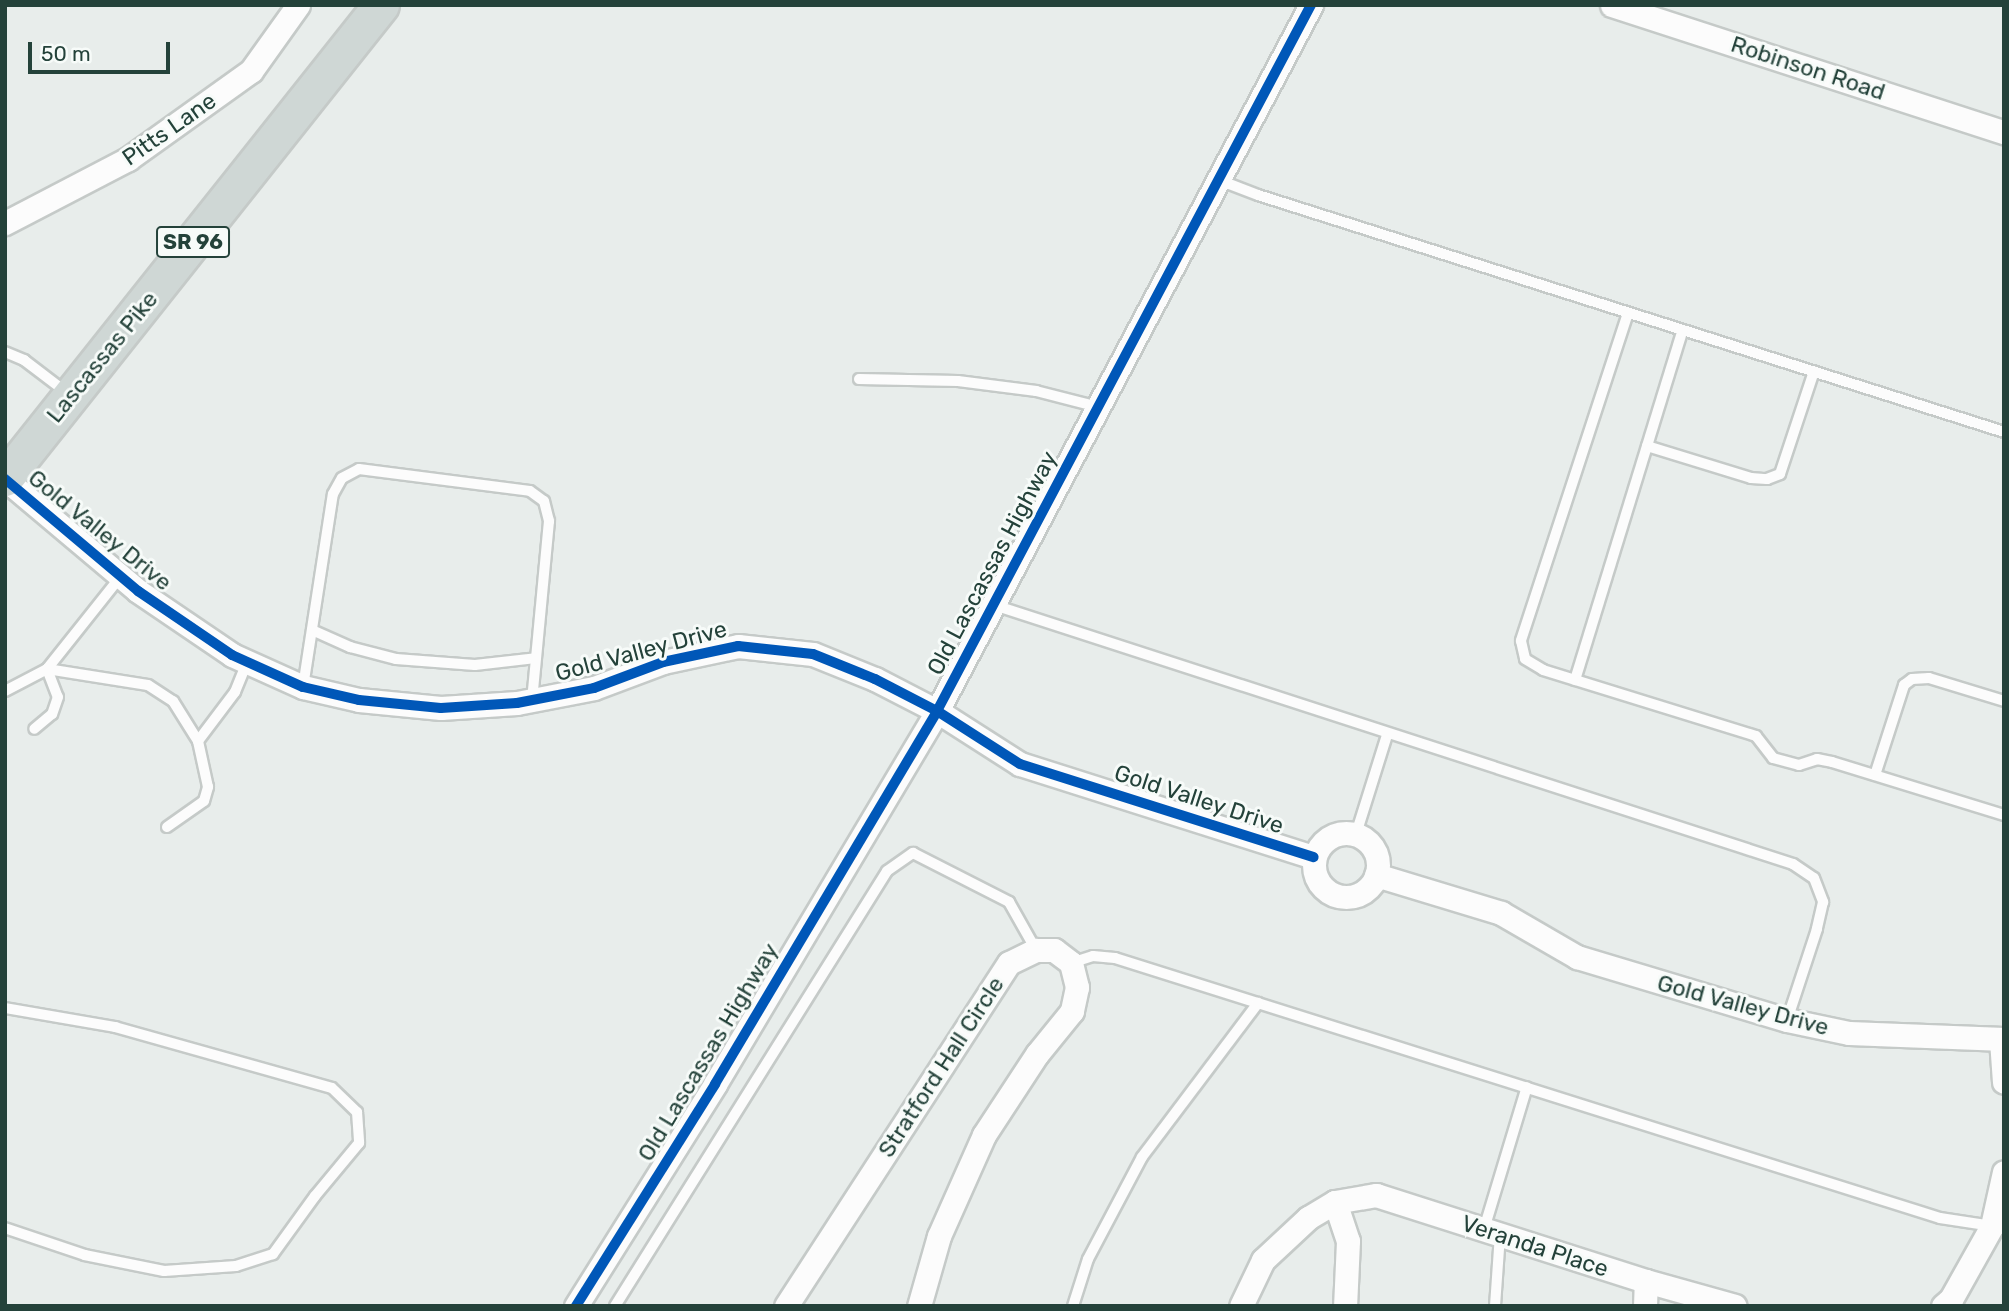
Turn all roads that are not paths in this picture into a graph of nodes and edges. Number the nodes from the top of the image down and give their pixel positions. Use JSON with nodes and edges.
{"nodes":[{"id":1,"x":298,"y":5,"type":"edge"},
{"id":2,"x":381,"y":5,"type":"edge"},
{"id":3,"x":1311,"y":5,"type":"edge"},
{"id":4,"x":1612,"y":5,"type":"edge"},
{"id":5,"x":2004,"y":132,"type":"edge"},
{"id":6,"x":1219,"y":180,"type":"junction"},
{"id":7,"x":5,"y":223,"type":"edge"},
{"id":8,"x":1628,"y":313,"type":"junction"},
{"id":9,"x":1683,"y":330,"type":"junction"},
{"id":10,"x":5,"y":352,"type":"edge"},
{"id":11,"x":1814,"y":371,"type":"junction"},
{"id":12,"x":859,"y":379,"type":"dead end"},
{"id":13,"x":71,"y":396,"type":"junction"},
{"id":14,"x":1098,"y":407,"type":"junction"},
{"id":15,"x":2004,"y":432,"type":"edge"},
{"id":16,"x":1647,"y":446,"type":"junction"},
{"id":17,"x":5,"y":478,"type":"edge"},
{"id":18,"x":121,"y":576,"type":"junction"},
{"id":19,"x":994,"y":605,"type":"junction"},
{"id":20,"x":312,"y":630,"type":"junction"},
{"id":21,"x":536,"y":658,"type":"junction"},
{"id":22,"x":247,"y":663,"type":"junction"},
{"id":23,"x":47,"y":669,"type":"junction"},
{"id":24,"x":1575,"y":680,"type":"junction"},
{"id":25,"x":303,"y":687,"type":"junction"},
{"id":26,"x":5,"y":691,"type":"edge"},
{"id":27,"x":532,"y":700,"type":"junction"},
{"id":28,"x":2004,"y":701,"type":"edge"},
{"id":29,"x":937,"y":711,"type":"junction"},
{"id":30,"x":34,"y":729,"type":"dead end"},
{"id":31,"x":1387,"y":734,"type":"junction"},
{"id":32,"x":198,"y":741,"type":"junction"},
{"id":33,"x":1875,"y":775,"type":"junction"},
{"id":34,"x":2004,"y":815,"type":"edge"},
{"id":35,"x":167,"y":827,"type":"dead end"},
{"id":36,"x":1356,"y":834,"type":"junction"},
{"id":37,"x":1314,"y":857,"type":"junction"},
{"id":38,"x":1376,"y":875,"type":"junction"},
{"id":39,"x":1036,"y":950,"type":"junction"},
{"id":40,"x":1071,"y":963,"type":"junction"},
{"id":41,"x":1258,"y":1003,"type":"junction"},
{"id":42,"x":5,"y":1008,"type":"edge"},
{"id":43,"x":1787,"y":1020,"type":"junction"},
{"id":44,"x":2002,"y":1040,"type":"edge"},
{"id":45,"x":2004,"y":1082,"type":"edge"},
{"id":46,"x":1527,"y":1087,"type":"junction"},
{"id":47,"x":2004,"y":1172,"type":"edge"},
{"id":48,"x":1335,"y":1202,"type":"junction"},
{"id":49,"x":1992,"y":1226,"type":"junction"},
{"id":50,"x":5,"y":1228,"type":"edge"},
{"id":51,"x":1492,"y":1232,"type":"junction"},
{"id":52,"x":1646,"y":1281,"type":"junction"},
{"id":53,"x":576,"y":1306,"type":"edge"},
{"id":54,"x":615,"y":1306,"type":"edge"},
{"id":55,"x":786,"y":1306,"type":"edge"},
{"id":56,"x":919,"y":1306,"type":"edge"},
{"id":57,"x":1073,"y":1306,"type":"edge"},
{"id":58,"x":1241,"y":1306,"type":"edge"},
{"id":59,"x":1345,"y":1306,"type":"edge"},
{"id":60,"x":1495,"y":1306,"type":"edge"},
{"id":61,"x":1644,"y":1306,"type":"edge"},
{"id":62,"x":1735,"y":1306,"type":"edge"},
{"id":63,"x":1943,"y":1306,"type":"edge"}],
"edges":[{"from":1,"to":7,"type":"street","name":"Pitts Lane"},
{"from":2,"to":13,"type":"main road","name":"Lascassas Pike","number":"SR 96"},
{"from":3,"to":6,"type":"street","name":"Old Lascassas Highway"},
{"from":4,"to":5,"type":"street","name":"Robinson Road"},
{"from":6,"to":8,"type":"lane"},
{"from":6,"to":14,"type":"street","name":"Old Lascassas Highway"},
{"from":8,"to":9,"type":"lane"},
{"from":8,"to":24,"type":"lane"},
{"from":9,"to":11,"type":"lane"},
{"from":9,"to":16,"type":"lane"},
{"from":10,"to":13,"type":"lane"},
{"from":11,"to":15,"type":"lane"},
{"from":11,"to":16,"type":"lane"},
{"from":12,"to":14,"type":"lane"},
{"from":13,"to":17,"type":"main road","name":"Lascassas Pike","number":"SR 96"},
{"from":14,"to":19,"type":"street","name":"Old Lascassas Highway"},
{"from":16,"to":24,"type":"lane"},
{"from":17,"to":18,"type":"street","name":"Gold Valley Drive"},
{"from":18,"to":22,"type":"street","name":"Gold Valley Drive"},
{"from":18,"to":23,"type":"lane"},
{"from":19,"to":29,"type":"street","name":"Old Lascassas Highway"},
{"from":19,"to":31,"type":"lane"},
{"from":20,"to":21,"type":"lane"},
{"from":20,"to":21,"type":"lane"},
{"from":20,"to":25,"type":"lane"},
{"from":21,"to":27,"type":"lane"},
{"from":22,"to":25,"type":"street","name":"Gold Valley Drive"},
{"from":22,"to":32,"type":"lane"},
{"from":23,"to":26,"type":"lane"},
{"from":23,"to":30,"type":"lane"},
{"from":23,"to":32,"type":"lane"},
{"from":24,"to":33,"type":"lane"},
{"from":25,"to":27,"type":"street","name":"Gold Valley Drive"},
{"from":27,"to":29,"type":"street","name":"Gold Valley Drive"},
{"from":28,"to":33,"type":"lane"},
{"from":29,"to":37,"type":"street","name":"Gold Valley Drive"},
{"from":29,"to":53,"type":"street","name":"Old Lascassas Highway"},
{"from":31,"to":36,"type":"lane"},
{"from":31,"to":43,"type":"lane"},
{"from":32,"to":35,"type":"lane"},
{"from":33,"to":34,"type":"lane"},
{"from":36,"to":37,"type":"street"},
{"from":36,"to":38,"type":"street"},
{"from":37,"to":38,"type":"street"},
{"from":38,"to":43,"type":"street","name":"Gold Valley Drive"},
{"from":39,"to":40,"type":"street"},
{"from":39,"to":54,"type":"lane"},
{"from":39,"to":55,"type":"street","name":"Stratford Hall Circle"},
{"from":40,"to":41,"type":"lane"},
{"from":40,"to":56,"type":"street"},
{"from":41,"to":46,"type":"lane"},
{"from":41,"to":57,"type":"lane"},
{"from":42,"to":50,"type":"lane"},
{"from":43,"to":44,"type":"street","name":"Gold Valley Drive"},
{"from":44,"to":45,"type":"street"},
{"from":46,"to":49,"type":"lane"},
{"from":46,"to":51,"type":"lane"},
{"from":47,"to":49,"type":"street"},
{"from":48,"to":51,"type":"street","name":"Veranda Place"},
{"from":48,"to":58,"type":"street"},
{"from":48,"to":59,"type":"street"},
{"from":49,"to":63,"type":"street"},
{"from":51,"to":52,"type":"street","name":"Veranda Place"},
{"from":51,"to":60,"type":"lane"},
{"from":52,"to":61,"type":"street"},
{"from":52,"to":62,"type":"street","name":"Veranda Place"}]}
